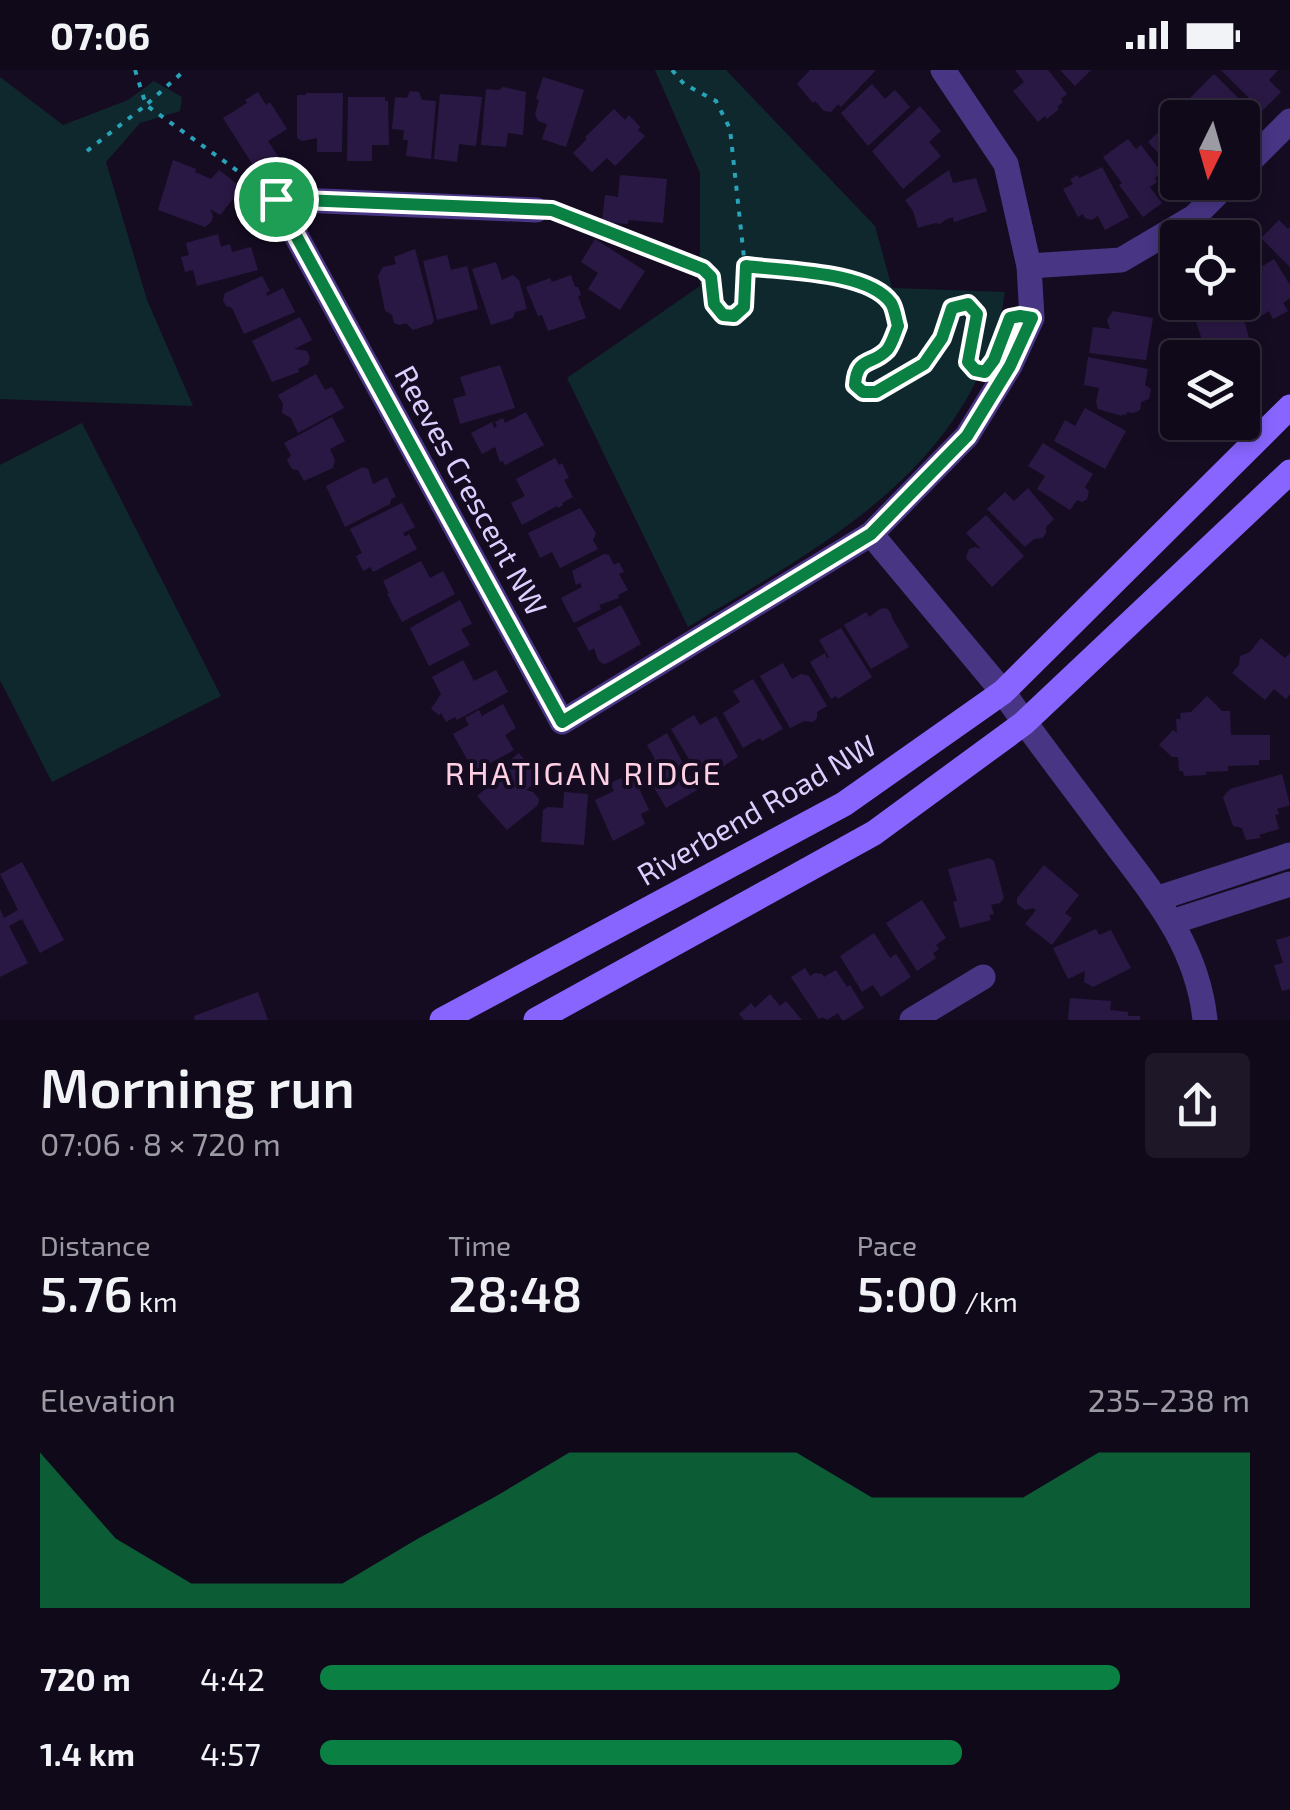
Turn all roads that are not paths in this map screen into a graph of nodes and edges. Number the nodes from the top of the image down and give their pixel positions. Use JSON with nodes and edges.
{"nodes":[{"id":1,"x":942,"y":70,"type":"edge"},
{"id":2,"x":1290,"y":122,"type":"edge"},
{"id":3,"x":1260,"y":151,"type":"edge"},
{"id":4,"x":1211,"y":200,"type":"edge"},
{"id":5,"x":536,"y":210,"type":"road end"},
{"id":6,"x":1029,"y":266,"type":"junction"},
{"id":7,"x":1290,"y":407,"type":"edge"},
{"id":8,"x":1290,"y":472,"type":"edge"},
{"id":9,"x":871,"y":534,"type":"junction"},
{"id":10,"x":1003,"y":692,"type":"junction"},
{"id":11,"x":1024,"y":723,"type":"junction"},
{"id":12,"x":1290,"y":855,"type":"edge"},
{"id":13,"x":1290,"y":884,"type":"edge"},
{"id":14,"x":1156,"y":899,"type":"junction"},
{"id":15,"x":1172,"y":922,"type":"junction"},
{"id":16,"x":982,"y":977,"type":"dead end"},
{"id":17,"x":442,"y":1020,"type":"edge"},
{"id":18,"x":536,"y":1020,"type":"edge"},
{"id":19,"x":912,"y":1020,"type":"edge"},
{"id":20,"x":1204,"y":1020,"type":"edge"}],
"edges":[{"from":1,"to":6,"type":"street"},
{"from":2,"to":3,"type":"street"},
{"from":4,"to":6,"type":"street"},
{"from":5,"to":9,"type":"street","name":"Reeves Crescent NW"},
{"from":6,"to":9,"type":"street"},
{"from":7,"to":10,"type":"main road","name":"Riverbend Road NW"},
{"from":8,"to":11,"type":"main road"},
{"from":9,"to":10,"type":"street"},
{"from":10,"to":11,"type":"street"},
{"from":10,"to":17,"type":"main road","name":"Riverbend Road NW"},
{"from":11,"to":14,"type":"street"},
{"from":11,"to":18,"type":"main road"},
{"from":12,"to":14,"type":"street"},
{"from":13,"to":15,"type":"street"},
{"from":14,"to":15,"type":"street"},
{"from":15,"to":20,"type":"street"},
{"from":16,"to":19,"type":"street"}]}
